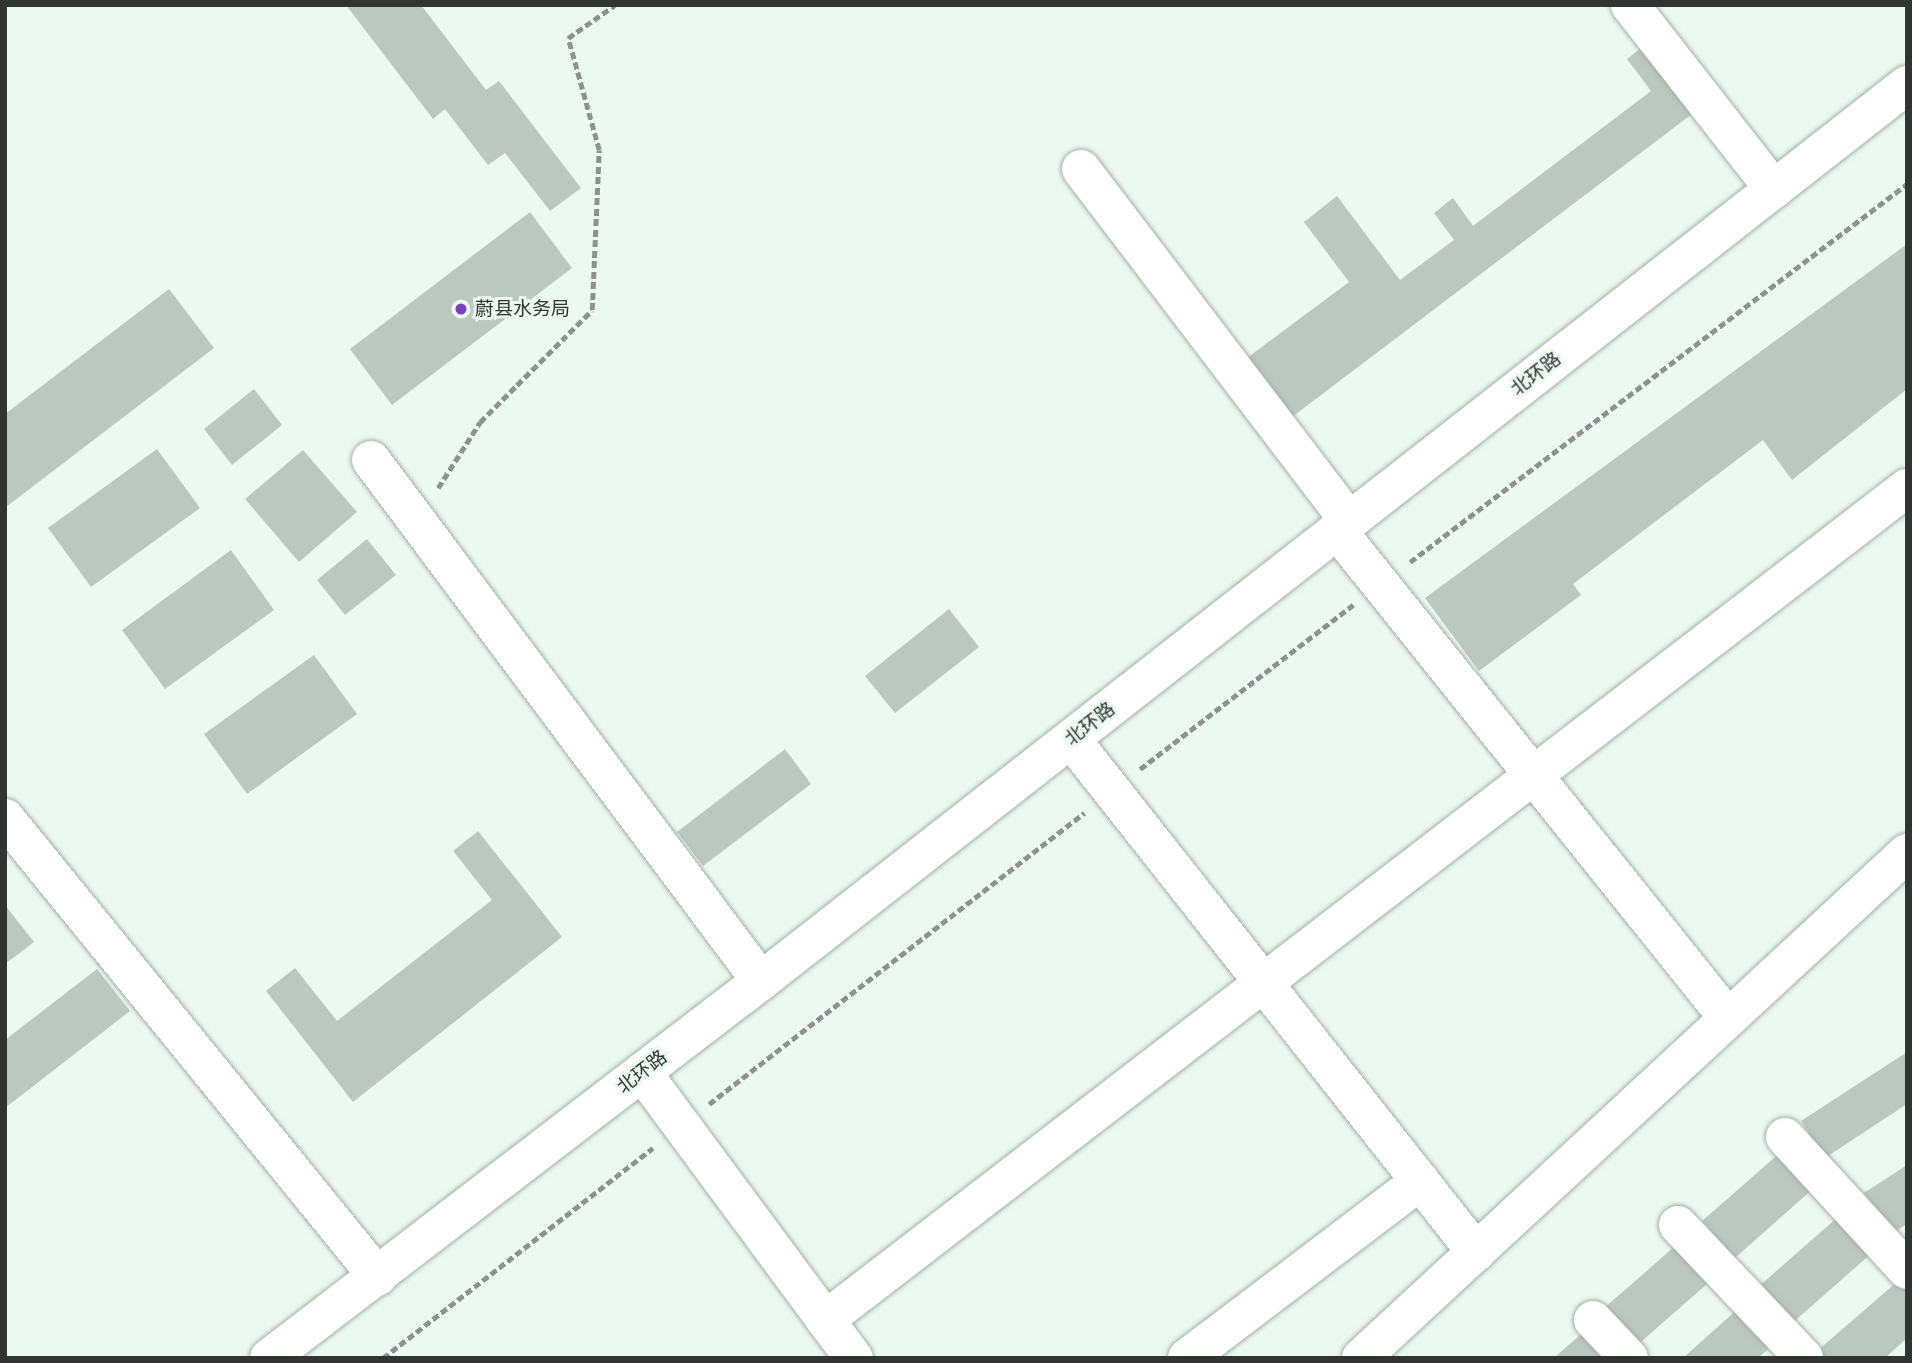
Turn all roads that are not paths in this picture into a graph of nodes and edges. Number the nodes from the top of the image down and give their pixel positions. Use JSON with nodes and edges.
{"nodes":[{"id":1,"x":1630,"y":5,"type":"edge"},
{"id":2,"x":1907,"y":85,"type":"edge"},
{"id":3,"x":1081,"y":169,"type":"dead end"},
{"id":4,"x":1773,"y":189,"type":"junction"},
{"id":5,"x":371,"y":460,"type":"dead end"},
{"id":6,"x":1907,"y":488,"type":"edge"},
{"id":7,"x":1343,"y":526,"type":"junction"},
{"id":8,"x":1071,"y":739,"type":"junction"},
{"id":9,"x":1533,"y":775,"type":"junction"},
{"id":10,"x":5,"y":818,"type":"edge"},
{"id":11,"x":1907,"y":853,"type":"edge"},
{"id":12,"x":761,"y":981,"type":"junction"},
{"id":13,"x":1263,"y":982,"type":"junction"},
{"id":14,"x":1728,"y":1018,"type":"junction"},
{"id":15,"x":642,"y":1072,"type":"junction"},
{"id":16,"x":1785,"y":1137,"type":"dead end"},
{"id":17,"x":1420,"y":1181,"type":"junction"},
{"id":18,"x":1678,"y":1226,"type":"dead end"},
{"id":19,"x":1476,"y":1252,"type":"junction"},
{"id":20,"x":1907,"y":1270,"type":"edge"},
{"id":21,"x":378,"y":1277,"type":"junction"},
{"id":22,"x":825,"y":1320,"type":"junction"},
{"id":23,"x":1593,"y":1320,"type":"dead end"},
{"id":24,"x":269,"y":1358,"type":"edge"},
{"id":25,"x":853,"y":1358,"type":"edge"},
{"id":26,"x":1187,"y":1358,"type":"edge"},
{"id":27,"x":1361,"y":1358,"type":"edge"},
{"id":28,"x":1629,"y":1358,"type":"edge"},
{"id":29,"x":1804,"y":1358,"type":"edge"}],
"edges":[{"from":1,"to":4,"type":"street"},
{"from":2,"to":4,"type":"street","name":"北环路"},
{"from":3,"to":7,"type":"street"},
{"from":4,"to":7,"type":"street","name":"北环路"},
{"from":5,"to":12,"type":"street"},
{"from":6,"to":9,"type":"street"},
{"from":7,"to":8,"type":"street","name":"北环路"},
{"from":7,"to":9,"type":"street"},
{"from":8,"to":12,"type":"street","name":"北环路"},
{"from":8,"to":13,"type":"street"},
{"from":9,"to":13,"type":"street"},
{"from":9,"to":14,"type":"street"},
{"from":10,"to":21,"type":"street"},
{"from":11,"to":14,"type":"street"},
{"from":12,"to":15,"type":"street","name":"北环路"},
{"from":13,"to":17,"type":"street"},
{"from":13,"to":22,"type":"street"},
{"from":14,"to":19,"type":"street"},
{"from":15,"to":21,"type":"street","name":"北环路"},
{"from":15,"to":22,"type":"street"},
{"from":16,"to":20,"type":"street"},
{"from":17,"to":19,"type":"street"},
{"from":17,"to":26,"type":"street"},
{"from":18,"to":29,"type":"street"},
{"from":19,"to":27,"type":"street"},
{"from":21,"to":24,"type":"street","name":"北环路"},
{"from":22,"to":25,"type":"street"},
{"from":23,"to":28,"type":"street"}]}
